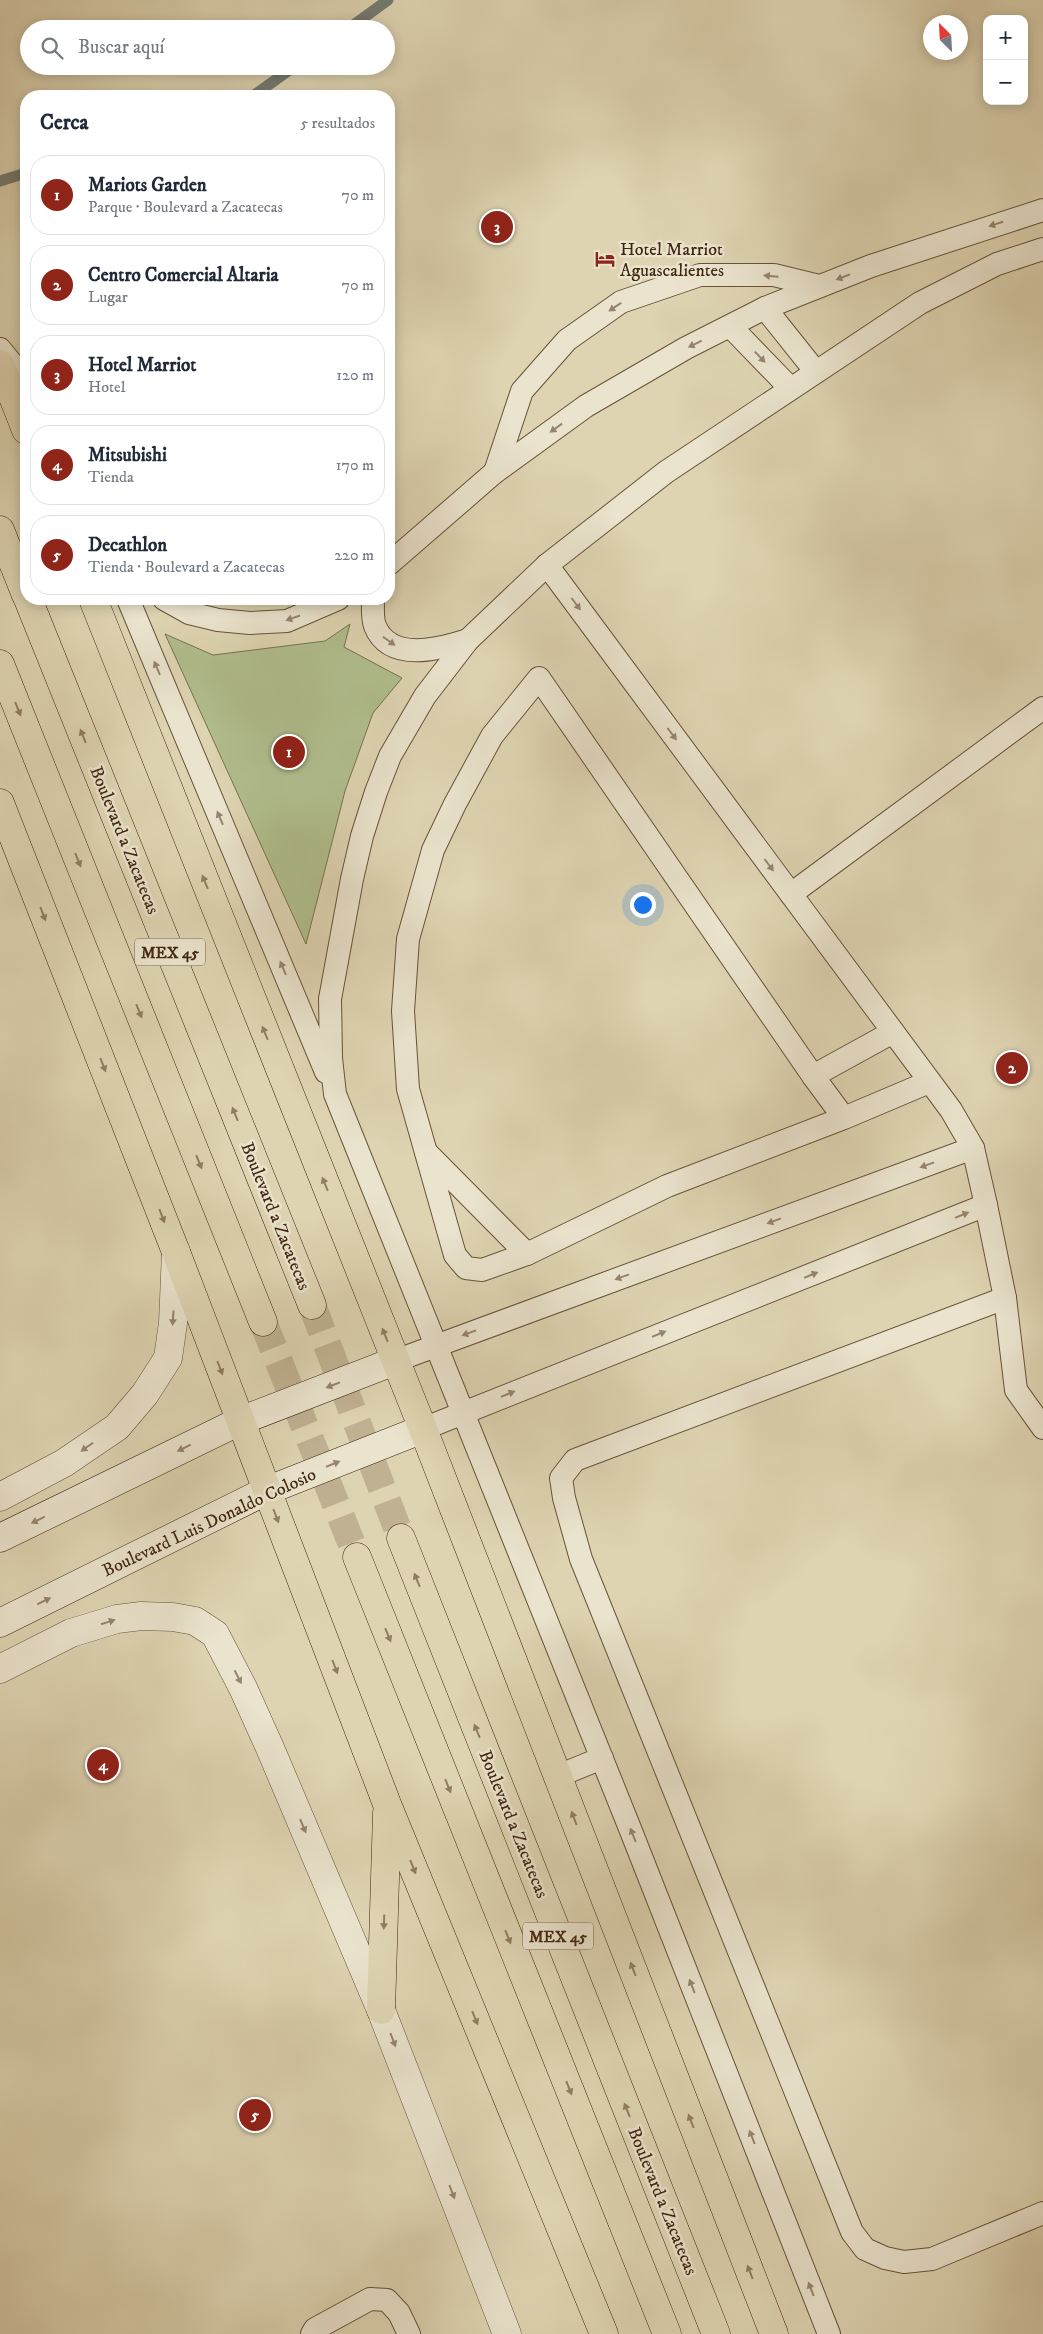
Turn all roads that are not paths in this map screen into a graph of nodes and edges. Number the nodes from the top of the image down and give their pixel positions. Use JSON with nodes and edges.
{"nodes":[{"id":1,"x":1040,"y":217,"type":"edge"},
{"id":2,"x":1043,"y":249,"type":"edge"},
{"id":3,"x":819,"y":286,"type":"junction"},
{"id":4,"x":765,"y":308,"type":"junction"},
{"id":5,"x":730,"y":327,"type":"junction"},
{"id":6,"x":0,"y":349,"type":"edge"},
{"id":7,"x":0,"y":364,"type":"edge"},
{"id":8,"x":816,"y":372,"type":"junction"},
{"id":9,"x":20,"y":373,"type":"edge"},
{"id":10,"x":790,"y":388,"type":"junction"},
{"id":11,"x":20,"y":415,"type":"edge"},
{"id":12,"x":495,"y":472,"type":"junction"},
{"id":13,"x":0,"y":530,"type":"edge"},
{"id":14,"x":395,"y":559,"type":"edge"},
{"id":15,"x":546,"y":565,"type":"junction"},
{"id":16,"x":20,"y":580,"type":"edge"},
{"id":17,"x":30,"y":605,"type":"edge"},
{"id":18,"x":95,"y":605,"type":"edge"},
{"id":19,"x":131,"y":605,"type":"edge"},
{"id":20,"x":175,"y":605,"type":"edge"},
{"id":21,"x":324,"y":605,"type":"edge"},
{"id":22,"x":373,"y":605,"type":"edge"},
{"id":23,"x":468,"y":640,"type":"junction"},
{"id":24,"x":0,"y":664,"type":"edge"},
{"id":25,"x":1043,"y":708,"type":"edge"},
{"id":26,"x":0,"y":803,"type":"edge"},
{"id":27,"x":791,"y":894,"type":"junction"},
{"id":28,"x":894,"y":1032,"type":"junction"},
{"id":29,"x":813,"y":1076,"type":"junction"},
{"id":30,"x":929,"y":1082,"type":"junction"},
{"id":31,"x":335,"y":1094,"type":"junction"},
{"id":32,"x":844,"y":1118,"type":"junction"},
{"id":33,"x":973,"y":1148,"type":"junction"},
{"id":34,"x":424,"y":1149,"type":"junction"},
{"id":35,"x":986,"y":1205,"type":"junction"},
{"id":36,"x":176,"y":1252,"type":"junction"},
{"id":37,"x":527,"y":1254,"type":"junction"},
{"id":38,"x":1005,"y":1298,"type":"junction"},
{"id":39,"x":312,"y":1305,"type":"tunnel mouth"},
{"id":40,"x":263,"y":1322,"type":"tunnel mouth"},
{"id":41,"x":435,"y":1346,"type":"junction"},
{"id":42,"x":395,"y":1361,"type":"junction"},
{"id":43,"x":463,"y":1412,"type":"junction"},
{"id":44,"x":240,"y":1421,"type":"junction"},
{"id":45,"x":1041,"y":1423,"type":"edge"},
{"id":46,"x":423,"y":1429,"type":"junction"},
{"id":47,"x":266,"y":1490,"type":"junction"},
{"id":48,"x":0,"y":1497,"type":"edge"},
{"id":49,"x":0,"y":1538,"type":"edge"},
{"id":50,"x":400,"y":1538,"type":"tunnel mouth"},
{"id":51,"x":357,"y":1557,"type":"tunnel mouth"},
{"id":52,"x":0,"y":1623,"type":"edge"},
{"id":53,"x":0,"y":1669,"type":"edge"},
{"id":54,"x":602,"y":1758,"type":"junction"},
{"id":55,"x":558,"y":1776,"type":"junction"},
{"id":56,"x":387,"y":1804,"type":"junction"},
{"id":57,"x":381,"y":2010,"type":"junction"},
{"id":58,"x":1043,"y":2213,"type":"edge"},
{"id":59,"x":312,"y":2334,"type":"edge"},
{"id":60,"x":409,"y":2334,"type":"edge"},
{"id":61,"x":507,"y":2334,"type":"edge"},
{"id":62,"x":604,"y":2334,"type":"edge"},
{"id":63,"x":667,"y":2334,"type":"edge"},
{"id":64,"x":716,"y":2334,"type":"edge"},
{"id":65,"x":774,"y":2334,"type":"edge"},
{"id":66,"x":828,"y":2334,"type":"edge"}],
"edges":[{"from":1,"to":3,"type":"lane","one_way":true},
{"from":2,"to":8,"type":"lane"},
{"from":3,"to":4,"type":"lane"},
{"from":3,"to":12,"type":"lane","one_way":true},
{"from":4,"to":5,"type":"lane"},
{"from":4,"to":8,"type":"lane"},
{"from":5,"to":10,"type":"lane","one_way":true},
{"from":5,"to":12,"type":"lane","one_way":true},
{"from":6,"to":9,"type":"lane"},
{"from":7,"to":11,"type":"main road"},
{"from":8,"to":10,"type":"lane"},
{"from":10,"to":15,"type":"lane"},
{"from":12,"to":14,"type":"lane"},
{"from":13,"to":16,"type":"main road"},
{"from":15,"to":23,"type":"lane"},
{"from":15,"to":27,"type":"lane","one_way":true},
{"from":39,"to":17,"type":"main road","name":"Boulevard a Zacatecas","number":"MEX 45","one_way":true},
{"from":42,"to":18,"type":"main road","one_way":true},
{"from":31,"to":19,"type":"lane","one_way":true},
{"from":21,"to":20,"type":"lane","one_way":true},
{"from":22,"to":23,"type":"lane","one_way":true},
{"from":23,"to":31,"type":"lane"},
{"from":24,"to":40,"type":"main road","number":"MEX 45","one_way":true},
{"from":25,"to":27,"type":"lane"},
{"from":26,"to":36,"type":"main road","one_way":true},
{"from":27,"to":28,"type":"lane"},
{"from":28,"to":29,"type":"lane"},
{"from":28,"to":30,"type":"lane"},
{"from":29,"to":32,"type":"lane"},
{"from":29,"to":34,"type":"lane"},
{"from":30,"to":32,"type":"lane"},
{"from":30,"to":33,"type":"lane"},
{"from":31,"to":41,"type":"lane"},
{"from":32,"to":37,"type":"lane"},
{"from":33,"to":35,"type":"lane"},
{"from":33,"to":41,"type":"lane","one_way":true},
{"from":34,"to":37,"type":"lane"},
{"from":34,"to":37,"type":"lane"},
{"from":35,"to":38,"type":"lane"},
{"from":43,"to":35,"type":"lane","one_way":true},
{"from":36,"to":44,"type":"main road","one_way":true},
{"from":36,"to":48,"type":"street","one_way":true},
{"from":38,"to":45,"type":"lane"},
{"from":38,"to":58,"type":"lane"},
{"from":41,"to":42,"type":"lane"},
{"from":41,"to":43,"type":"lane"},
{"from":42,"to":44,"type":"street","one_way":true},
{"from":42,"to":46,"type":"main road"},
{"from":43,"to":46,"type":"lane"},
{"from":43,"to":54,"type":"lane"},
{"from":44,"to":47,"type":"main road"},
{"from":44,"to":49,"type":"street","one_way":true},
{"from":47,"to":46,"type":"street","name":"Boulevard Luis Donaldo Colosio","one_way":true},
{"from":46,"to":55,"type":"main road"},
{"from":52,"to":47,"type":"street","name":"Boulevard Luis Donaldo Colosio","one_way":true},
{"from":47,"to":56,"type":"main road","one_way":true},
{"from":64,"to":50,"type":"main road","name":"Boulevard a Zacatecas","number":"MEX 45","one_way":true},
{"from":51,"to":63,"type":"main road","number":"MEX 45","one_way":true},
{"from":53,"to":57,"type":"street","one_way":true},
{"from":54,"to":55,"type":"lane"},
{"from":66,"to":54,"type":"lane","one_way":true},
{"from":65,"to":55,"type":"main road","one_way":true},
{"from":56,"to":57,"type":"main road","one_way":true},
{"from":56,"to":62,"type":"main road","one_way":true},
{"from":57,"to":61,"type":"street","one_way":true},
{"from":59,"to":60,"type":"lane"}]}
